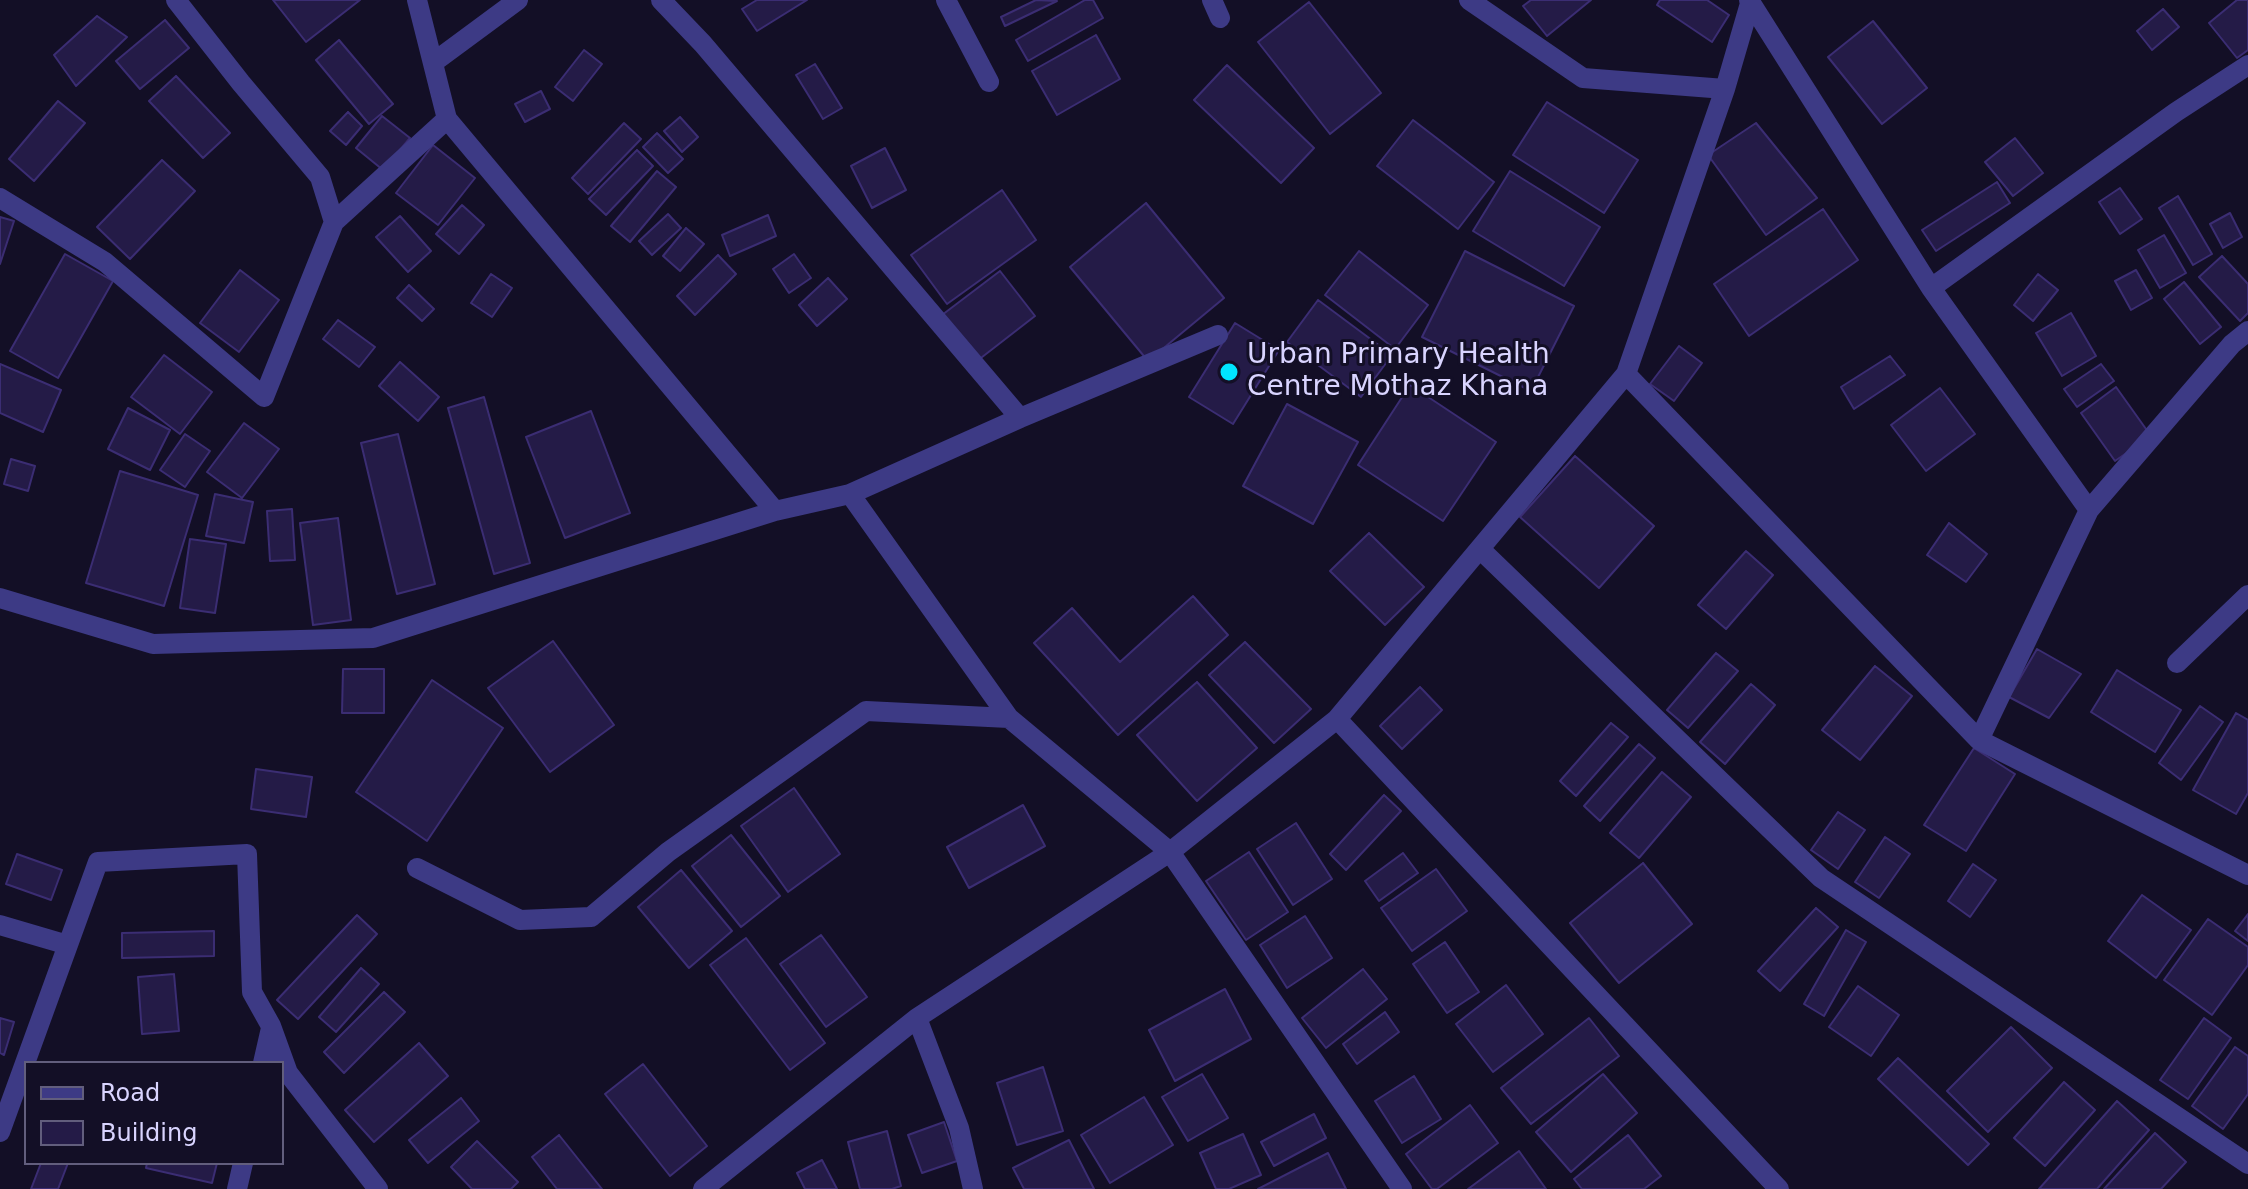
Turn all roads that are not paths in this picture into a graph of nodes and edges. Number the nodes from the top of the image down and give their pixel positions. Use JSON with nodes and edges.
{"nodes":[{"id":1,"x":176,"y":0,"type":"edge"},
{"id":2,"x":417,"y":0,"type":"edge"},
{"id":3,"x":518,"y":0,"type":"edge"},
{"id":4,"x":661,"y":0,"type":"edge"},
{"id":5,"x":946,"y":0,"type":"edge"},
{"id":6,"x":1469,"y":0,"type":"edge"},
{"id":7,"x":1750,"y":1,"type":"edge"},
{"id":8,"x":434,"y":62,"type":"junction"},
{"id":9,"x":2248,"y":65,"type":"edge"},
{"id":10,"x":989,"y":82,"type":"dead end"},
{"id":11,"x":1725,"y":89,"type":"junction"},
{"id":12,"x":447,"y":119,"type":"junction"},
{"id":13,"x":0,"y":198,"type":"edge"},
{"id":14,"x":334,"y":222,"type":"junction"},
{"id":15,"x":1931,"y":288,"type":"junction"},
{"id":16,"x":2248,"y":331,"type":"edge"},
{"id":17,"x":1218,"y":335,"type":"dead end"},
{"id":18,"x":1626,"y":374,"type":"junction"},
{"id":19,"x":1020,"y":418,"type":"junction"},
{"id":20,"x":850,"y":494,"type":"junction"},
{"id":21,"x":2089,"y":510,"type":"junction"},
{"id":22,"x":775,"y":511,"type":"junction"},
{"id":23,"x":1481,"y":550,"type":"junction"},
{"id":24,"x":2248,"y":595,"type":"edge"},
{"id":25,"x":0,"y":598,"type":"edge"},
{"id":26,"x":2177,"y":663,"type":"dead end"},
{"id":27,"x":1009,"y":718,"type":"junction"},
{"id":28,"x":1337,"y":719,"type":"junction"},
{"id":29,"x":1979,"y":740,"type":"junction"},
{"id":30,"x":1170,"y":852,"type":"junction"},
{"id":31,"x":417,"y":868,"type":"dead end"},
{"id":32,"x":2248,"y":875,"type":"edge"},
{"id":33,"x":0,"y":925,"type":"edge"},
{"id":34,"x":68,"y":945,"type":"junction"},
{"id":35,"x":917,"y":1018,"type":"junction"},
{"id":36,"x":271,"y":1026,"type":"junction"},
{"id":37,"x":26,"y":1061,"type":"edge"},
{"id":38,"x":263,"y":1061,"type":"edge"},
{"id":39,"x":284,"y":1061,"type":"edge"},
{"id":40,"x":284,"y":1062,"type":"edge"},
{"id":41,"x":24,"y":1066,"type":"edge"},
{"id":42,"x":0,"y":1132,"type":"edge"},
{"id":43,"x":2248,"y":1164,"type":"edge"},
{"id":44,"x":243,"y":1165,"type":"edge"},
{"id":45,"x":237,"y":1189,"type":"edge"},
{"id":46,"x":378,"y":1189,"type":"edge"},
{"id":47,"x":703,"y":1189,"type":"edge"},
{"id":48,"x":973,"y":1189,"type":"edge"},
{"id":49,"x":1402,"y":1189,"type":"edge"},
{"id":50,"x":1779,"y":1189,"type":"edge"}],
"edges":[{"from":1,"to":14,"type":"street"},
{"from":2,"to":8,"type":"street"},
{"from":3,"to":8,"type":"street"},
{"from":4,"to":19,"type":"street"},
{"from":5,"to":10,"type":"street"},
{"from":6,"to":11,"type":"street"},
{"from":7,"to":11,"type":"street"},
{"from":7,"to":15,"type":"street"},
{"from":8,"to":12,"type":"street"},
{"from":9,"to":15,"type":"street"},
{"from":11,"to":18,"type":"street"},
{"from":12,"to":14,"type":"street"},
{"from":12,"to":22,"type":"street"},
{"from":13,"to":14,"type":"street"},
{"from":15,"to":21,"type":"street"},
{"from":16,"to":21,"type":"street"},
{"from":17,"to":19,"type":"street"},
{"from":18,"to":23,"type":"street"},
{"from":18,"to":29,"type":"street"},
{"from":19,"to":20,"type":"street"},
{"from":20,"to":22,"type":"street"},
{"from":20,"to":27,"type":"street"},
{"from":21,"to":29,"type":"street"},
{"from":22,"to":25,"type":"street"},
{"from":23,"to":28,"type":"street"},
{"from":23,"to":43,"type":"street"},
{"from":24,"to":26,"type":"street"},
{"from":27,"to":30,"type":"street"},
{"from":27,"to":31,"type":"street"},
{"from":28,"to":30,"type":"street"},
{"from":28,"to":50,"type":"street"},
{"from":29,"to":32,"type":"street"},
{"from":30,"to":35,"type":"street"},
{"from":30,"to":49,"type":"street"},
{"from":33,"to":34,"type":"street"},
{"from":34,"to":36,"type":"street"},
{"from":34,"to":37,"type":"street"},
{"from":35,"to":47,"type":"street"},
{"from":35,"to":48,"type":"street"},
{"from":36,"to":38,"type":"street"},
{"from":36,"to":39,"type":"street"},
{"from":40,"to":46,"type":"street"},
{"from":41,"to":42,"type":"street"},
{"from":44,"to":45,"type":"street"}]}
